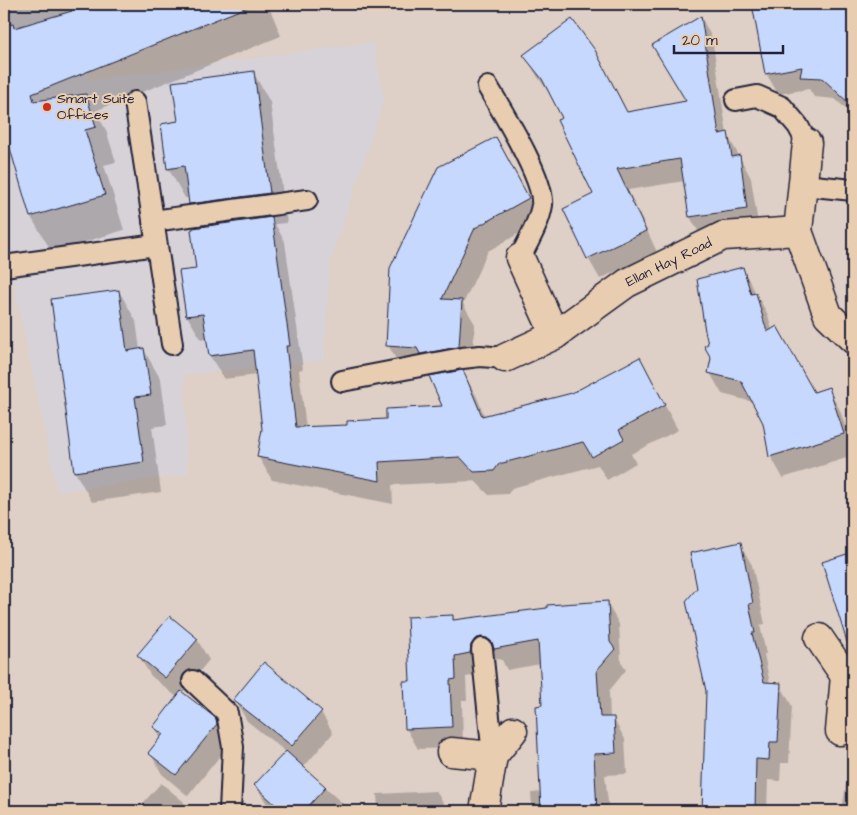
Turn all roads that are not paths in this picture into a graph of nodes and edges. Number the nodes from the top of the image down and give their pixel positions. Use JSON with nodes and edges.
{"nodes":[{"id":1,"x":488,"y":87,"type":"dead end"},
{"id":2,"x":736,"y":100,"type":"dead end"},
{"id":3,"x":135,"y":102,"type":"dead end"},
{"id":4,"x":807,"y":143,"type":"joint"},
{"id":5,"x":803,"y":185,"type":"junction"},
{"id":6,"x":853,"y":190,"type":"edge"},
{"id":7,"x":307,"y":200,"type":"dead end"},
{"id":8,"x":152,"y":221,"type":"junction"},
{"id":9,"x":798,"y":231,"type":"junction"},
{"id":10,"x":156,"y":245,"type":"junction"},
{"id":11,"x":520,"y":258,"type":"joint"},
{"id":12,"x":4,"y":266,"type":"edge"},
{"id":13,"x":555,"y":335,"type":"junction"},
{"id":14,"x":853,"y":340,"type":"edge"},
{"id":15,"x":172,"y":344,"type":"dead end"},
{"id":16,"x":505,"y":358,"type":"joint"},
{"id":17,"x":342,"y":381,"type":"dead end"},
{"id":18,"x":819,"y":638,"type":"dead end"},
{"id":19,"x":482,"y":649,"type":"dead end"},
{"id":20,"x":849,"y":674,"type":"edge"},
{"id":21,"x":193,"y":681,"type":"dead end"},
{"id":22,"x":513,"y":731,"type":"dead end"},
{"id":23,"x":840,"y":731,"type":"dead end"},
{"id":24,"x":452,"y":752,"type":"dead end"},
{"id":25,"x":493,"y":756,"type":"junction"},
{"id":26,"x":230,"y":811,"type":"edge"},
{"id":27,"x":484,"y":811,"type":"edge"}],
"edges":[{"from":1,"to":11,"type":"lane"},
{"from":2,"to":4,"type":"lane"},
{"from":3,"to":8,"type":"lane"},
{"from":4,"to":5,"type":"street"},
{"from":5,"to":6,"type":"lane"},
{"from":5,"to":9,"type":"street"},
{"from":7,"to":8,"type":"lane"},
{"from":8,"to":10,"type":"lane"},
{"from":9,"to":13,"type":"street","name":"Ellan Hay Road"},
{"from":9,"to":14,"type":"street"},
{"from":10,"to":12,"type":"lane"},
{"from":10,"to":15,"type":"lane"},
{"from":11,"to":13,"type":"street"},
{"from":13,"to":16,"type":"street","name":"Ellan Hay Road"},
{"from":16,"to":17,"type":"lane"},
{"from":18,"to":20,"type":"street"},
{"from":19,"to":25,"type":"lane"},
{"from":20,"to":23,"type":"street"},
{"from":21,"to":26,"type":"lane"},
{"from":22,"to":25,"type":"street"},
{"from":24,"to":25,"type":"street"},
{"from":25,"to":27,"type":"street"}]}
